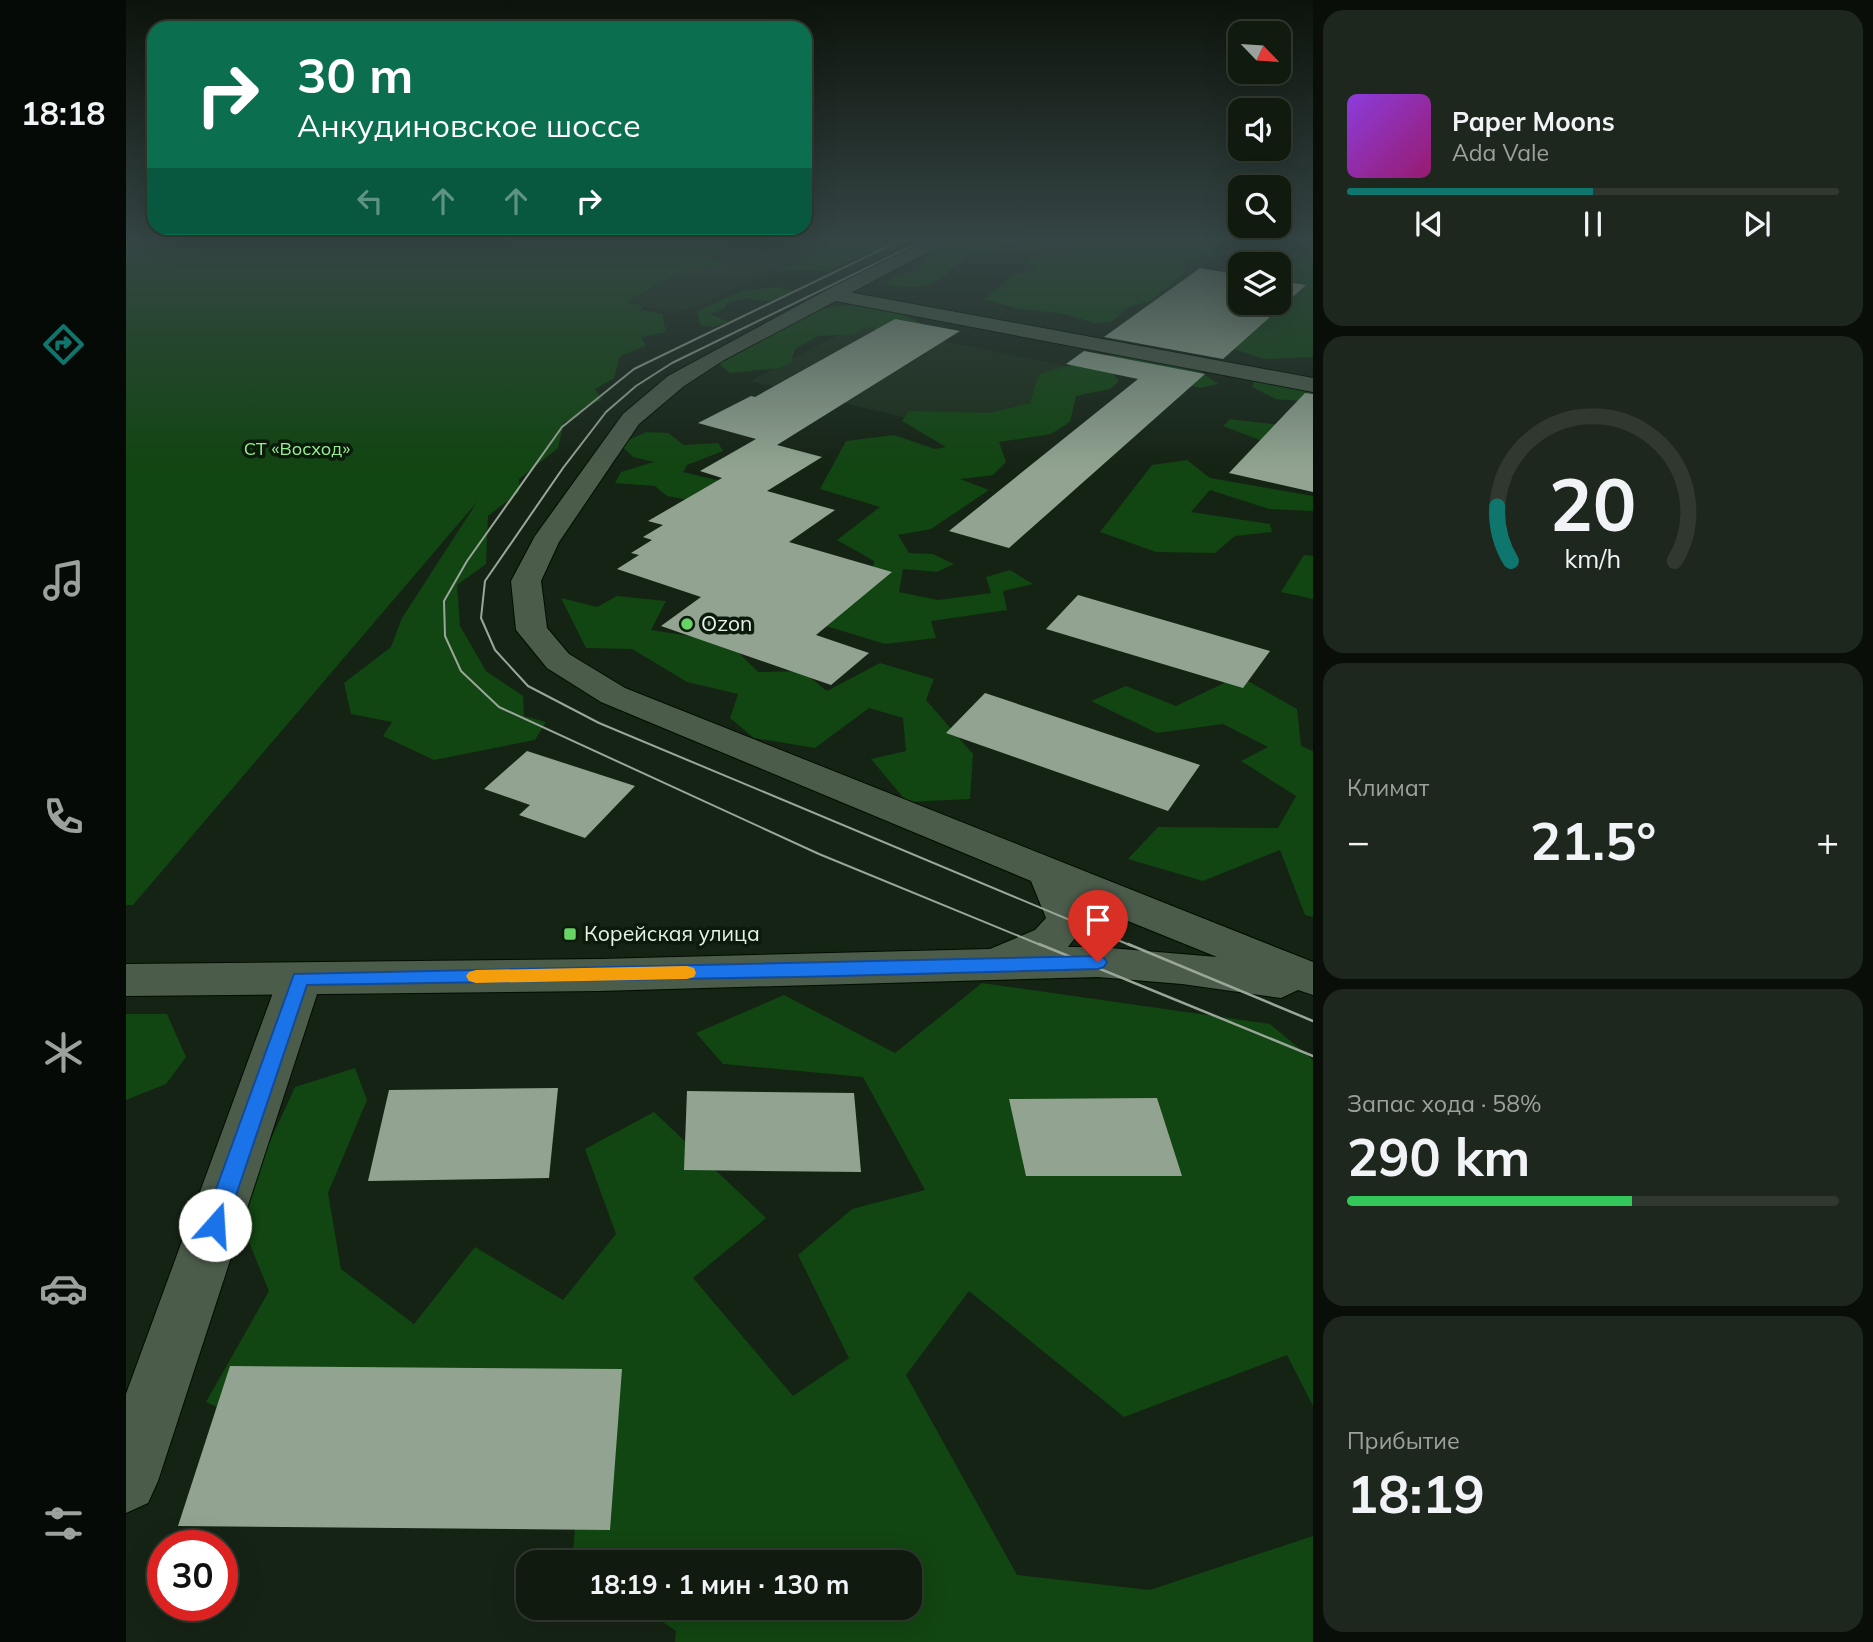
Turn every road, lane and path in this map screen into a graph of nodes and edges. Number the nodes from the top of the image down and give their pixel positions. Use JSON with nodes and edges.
{"nodes":[{"id":1,"x":791,"y":318,"type":"edge"},
{"id":2,"x":952,"y":318,"type":"edge"},
{"id":3,"x":1313,"y":386,"type":"edge"},
{"id":4,"x":1048,"y":873,"type":"junction"},
{"id":5,"x":989,"y":965,"type":"junction"},
{"id":6,"x":300,"y":979,"type":"junction"},
{"id":7,"x":1313,"y":979,"type":"edge"},
{"id":8,"x":126,"y":980,"type":"edge"},
{"id":9,"x":1313,"y":987,"type":"edge"},
{"id":10,"x":126,"y":1481,"type":"edge"}],
"edges":[{"from":1,"to":4,"type":"street"},
{"from":2,"to":3,"type":"street"},
{"from":4,"to":5,"type":"street"},
{"from":4,"to":7,"type":"street"},
{"from":5,"to":6,"type":"street"},
{"from":5,"to":9,"type":"street"},
{"from":6,"to":8,"type":"street"},
{"from":6,"to":10,"type":"street"}]}
